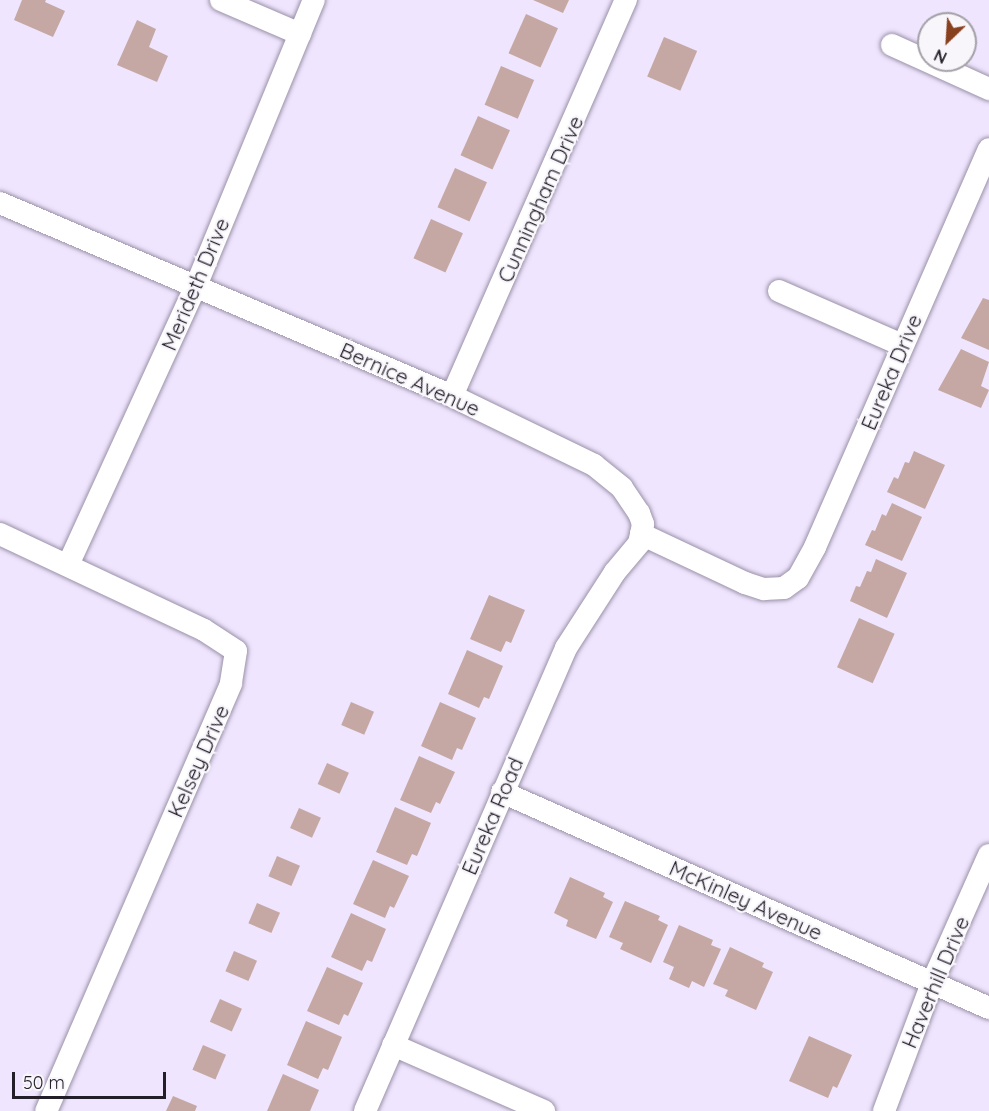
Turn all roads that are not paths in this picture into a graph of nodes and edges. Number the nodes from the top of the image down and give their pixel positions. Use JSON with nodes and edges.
{"nodes":[{"id":1,"x":221,"y":0,"type":"edge"},
{"id":2,"x":314,"y":0,"type":"edge"},
{"id":3,"x":626,"y":0,"type":"edge"},
{"id":4,"x":300,"y":34,"type":"junction"},
{"id":5,"x":891,"y":45,"type":"dead end"},
{"id":6,"x":989,"y":89,"type":"edge"},
{"id":7,"x":989,"y":149,"type":"edge"},
{"id":8,"x":0,"y":203,"type":"edge"},
{"id":9,"x":196,"y":286,"type":"junction"},
{"id":10,"x":779,"y":291,"type":"dead end"},
{"id":11,"x":902,"y":345,"type":"junction"},
{"id":12,"x":452,"y":396,"type":"junction"},
{"id":13,"x":0,"y":534,"type":"edge"},
{"id":14,"x":641,"y":534,"type":"junction"},
{"id":15,"x":68,"y":565,"type":"junction"},
{"id":16,"x":502,"y":792,"type":"junction"},
{"id":17,"x":989,"y":855,"type":"edge"},
{"id":18,"x":932,"y":983,"type":"junction"},
{"id":19,"x":989,"y":1008,"type":"edge"},
{"id":20,"x":393,"y":1045,"type":"junction"},
{"id":21,"x":46,"y":1111,"type":"edge"},
{"id":22,"x":365,"y":1111,"type":"edge"},
{"id":23,"x":544,"y":1111,"type":"edge"},
{"id":24,"x":884,"y":1111,"type":"edge"}],
"edges":[{"from":1,"to":4,"type":"street"},
{"from":2,"to":4,"type":"street","name":"Merideth Drive"},
{"from":3,"to":12,"type":"street","name":"Cunningham Drive"},
{"from":4,"to":9,"type":"street","name":"Merideth Drive"},
{"from":5,"to":6,"type":"street"},
{"from":7,"to":11,"type":"street","name":"Eureka Drive"},
{"from":8,"to":9,"type":"street","name":"Bernice Avenue"},
{"from":9,"to":12,"type":"street","name":"Bernice Avenue"},
{"from":9,"to":15,"type":"street","name":"Merideth Drive"},
{"from":10,"to":11,"type":"street"},
{"from":11,"to":14,"type":"street","name":"Eureka Drive"},
{"from":12,"to":14,"type":"street","name":"Bernice Avenue"},
{"from":13,"to":15,"type":"street","name":"Kelsey Drive"},
{"from":14,"to":16,"type":"street","name":"Eureka Road"},
{"from":15,"to":21,"type":"street","name":"Kelsey Drive"},
{"from":16,"to":18,"type":"street","name":"McKinley Avenue"},
{"from":16,"to":20,"type":"street","name":"Eureka Road"},
{"from":17,"to":18,"type":"street","name":"Haverhill Drive"},
{"from":18,"to":19,"type":"street","name":"McKinley Avenue"},
{"from":18,"to":24,"type":"street","name":"Haverhill Drive"},
{"from":20,"to":22,"type":"street","name":"Eureka Road"},
{"from":20,"to":23,"type":"street"}]}
